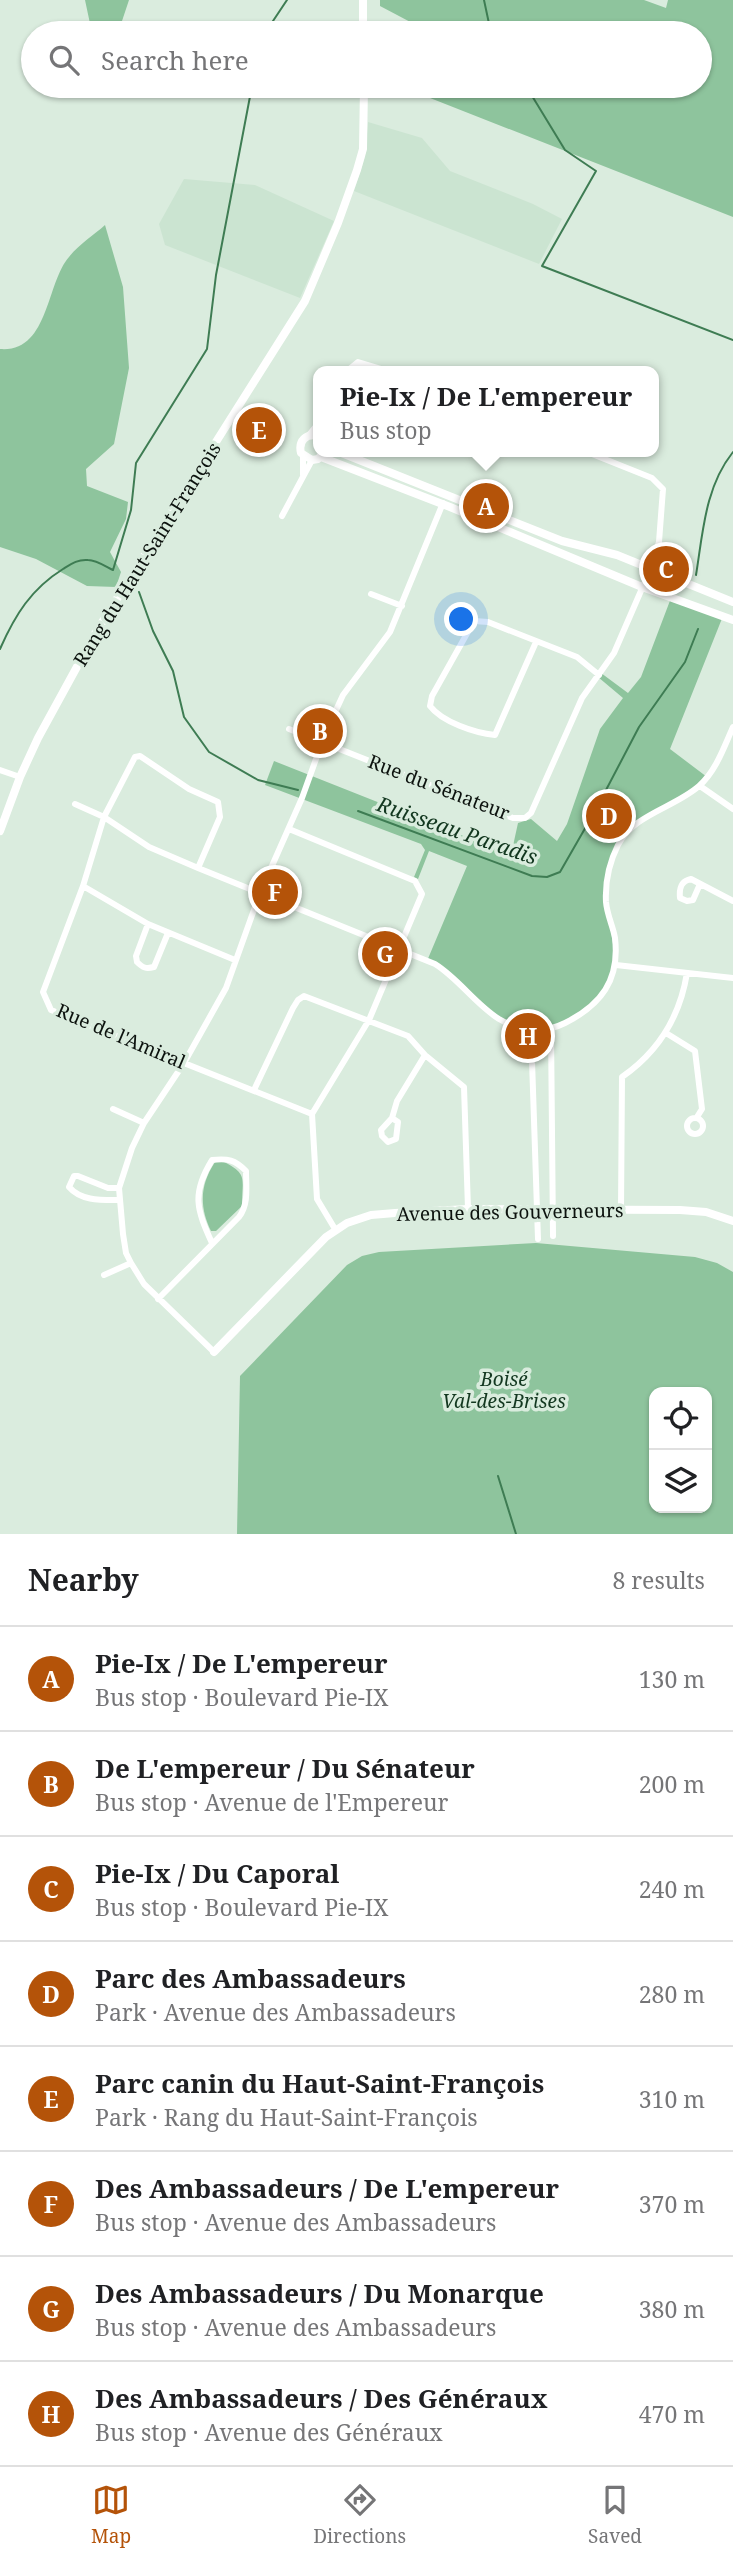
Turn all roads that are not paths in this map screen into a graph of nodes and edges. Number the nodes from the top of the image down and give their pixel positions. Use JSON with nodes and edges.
{"nodes":[{"id":1,"x":363,"y":0,"type":"edge"},
{"id":2,"x":363,"y":21,"type":"edge"},
{"id":3,"x":364,"y":98,"type":"edge"},
{"id":4,"x":354,"y":366,"type":"edge"},
{"id":5,"x":371,"y":366,"type":"edge"},
{"id":6,"x":313,"y":436,"type":"edge"},
{"id":7,"x":313,"y":454,"type":"edge"},
{"id":8,"x":314,"y":457,"type":"edge"},
{"id":9,"x":318,"y":457,"type":"edge"},
{"id":10,"x":352,"y":457,"type":"edge"},
{"id":11,"x":600,"y":457,"type":"edge"},
{"id":12,"x":447,"y":494,"type":"junction"},
{"id":13,"x":443,"y":504,"type":"junction"},
{"id":14,"x":282,"y":516,"type":"dead end"},
{"id":15,"x":650,"y":570,"type":"junction"},
{"id":16,"x":642,"y":587,"type":"junction"},
{"id":17,"x":371,"y":594,"type":"dead end"},
{"id":18,"x":733,"y":602,"type":"edge"},
{"id":19,"x":402,"y":606,"type":"junction"},
{"id":20,"x":733,"y":620,"type":"edge"},
{"id":21,"x":536,"y":642,"type":"junction"},
{"id":22,"x":599,"y":675,"type":"junction"},
{"id":23,"x":733,"y":727,"type":"edge"},
{"id":24,"x":289,"y":729,"type":"dead end"},
{"id":25,"x":323,"y":742,"type":"junction"},
{"id":26,"x":0,"y":770,"type":"edge"},
{"id":27,"x":20,"y":777,"type":"junction"},
{"id":28,"x":700,"y":786,"type":"junction"},
{"id":29,"x":75,"y":804,"type":"dead end"},
{"id":30,"x":733,"y":809,"type":"edge"},
{"id":31,"x":104,"y":817,"type":"junction"},
{"id":32,"x":289,"y":829,"type":"junction"},
{"id":33,"x":0,"y":831,"type":"edge"},
{"id":34,"x":198,"y":868,"type":"junction"},
{"id":35,"x":700,"y":884,"type":"dead end"},
{"id":36,"x":83,"y":886,"type":"junction"},
{"id":37,"x":260,"y":893,"type":"junction"},
{"id":38,"x":733,"y":901,"type":"edge"},
{"id":39,"x":148,"y":924,"type":"junction"},
{"id":40,"x":168,"y":933,"type":"junction"},
{"id":41,"x":397,"y":950,"type":"junction"},
{"id":42,"x":235,"y":960,"type":"junction"},
{"id":43,"x":616,"y":965,"type":"junction"},
{"id":44,"x":687,"y":973,"type":"junction"},
{"id":45,"x":733,"y":978,"type":"edge"},
{"id":46,"x":369,"y":1020,"type":"junction"},
{"id":47,"x":551,"y":1029,"type":"junction"},
{"id":48,"x":531,"y":1031,"type":"junction"},
{"id":49,"x":666,"y":1033,"type":"junction"},
{"id":50,"x":425,"y":1055,"type":"junction"},
{"id":51,"x":184,"y":1063,"type":"junction"},
{"id":52,"x":254,"y":1090,"type":"junction"},
{"id":53,"x":113,"y":1109,"type":"dead end"},
{"id":54,"x":312,"y":1114,"type":"junction"},
{"id":55,"x":697,"y":1117,"type":"dead end"},
{"id":56,"x":392,"y":1118,"type":"dead end"},
{"id":57,"x":144,"y":1123,"type":"junction"},
{"id":58,"x":119,"y":1188,"type":"junction"},
{"id":59,"x":119,"y":1200,"type":"junction"},
{"id":60,"x":468,"y":1209,"type":"junction"},
{"id":61,"x":537,"y":1210,"type":"junction"},
{"id":62,"x":553,"y":1210,"type":"junction"},
{"id":63,"x":621,"y":1210,"type":"junction"},
{"id":64,"x":733,"y":1221,"type":"edge"},
{"id":65,"x":335,"y":1229,"type":"junction"},
{"id":66,"x":553,"y":1236,"type":"dead end"},
{"id":67,"x":538,"y":1239,"type":"dead end"},
{"id":68,"x":212,"y":1243,"type":"junction"},
{"id":69,"x":131,"y":1263,"type":"junction"},
{"id":70,"x":104,"y":1275,"type":"dead end"},
{"id":71,"x":159,"y":1299,"type":"junction"},
{"id":72,"x":214,"y":1352,"type":"joint"}],
"edges":[{"from":1,"to":2,"type":"street"},
{"from":3,"to":27,"type":"street","name":"Rang du Haut-Saint-François"},
{"from":4,"to":5,"type":"street"},
{"from":6,"to":7,"type":"street"},
{"from":8,"to":14,"type":"street"},
{"from":9,"to":13,"type":"street"},
{"from":10,"to":12,"type":"street"},
{"from":11,"to":15,"type":"street","name":"Rue du Sénateur"},
{"from":12,"to":13,"type":"street"},
{"from":12,"to":15,"type":"street"},
{"from":13,"to":16,"type":"street"},
{"from":13,"to":19,"type":"street"},
{"from":15,"to":16,"type":"street","name":"Rue du Sénateur"},
{"from":15,"to":18,"type":"street"},
{"from":16,"to":20,"type":"street"},
{"from":16,"to":22,"type":"street","name":"Rue du Sénateur"},
{"from":17,"to":19,"type":"street"},
{"from":19,"to":25,"type":"street"},
{"from":21,"to":21,"type":"street"},
{"from":21,"to":22,"type":"street"},
{"from":22,"to":25,"type":"street","name":"Rue du Sénateur"},
{"from":23,"to":28,"type":"street"},
{"from":24,"to":25,"type":"street","name":"Rue du Sénateur"},
{"from":25,"to":32,"type":"street"},
{"from":26,"to":27,"type":"street"},
{"from":27,"to":33,"type":"street","name":"Rang du Haut-Saint-François"},
{"from":28,"to":30,"type":"street"},
{"from":28,"to":43,"type":"street"},
{"from":29,"to":31,"type":"street"},
{"from":31,"to":34,"type":"street"},
{"from":31,"to":34,"type":"street","name":"Rue de l'Amiral"},
{"from":31,"to":36,"type":"street","name":"Rue de l'Amiral"},
{"from":32,"to":37,"type":"street"},
{"from":32,"to":41,"type":"street"},
{"from":34,"to":37,"type":"street"},
{"from":35,"to":38,"type":"street"},
{"from":36,"to":39,"type":"street"},
{"from":36,"to":51,"type":"street","name":"Rue de l'Amiral"},
{"from":37,"to":41,"type":"street"},
{"from":37,"to":42,"type":"street"},
{"from":39,"to":40,"type":"street"},
{"from":39,"to":40,"type":"street"},
{"from":40,"to":42,"type":"street"},
{"from":41,"to":46,"type":"street"},
{"from":41,"to":48,"type":"street"},
{"from":42,"to":51,"type":"street"},
{"from":43,"to":44,"type":"street"},
{"from":43,"to":47,"type":"street"},
{"from":44,"to":45,"type":"street"},
{"from":44,"to":49,"type":"street"},
{"from":46,"to":50,"type":"street"},
{"from":46,"to":52,"type":"street"},
{"from":46,"to":54,"type":"street"},
{"from":47,"to":48,"type":"street"},
{"from":47,"to":62,"type":"street"},
{"from":48,"to":61,"type":"street"},
{"from":49,"to":55,"type":"street"},
{"from":49,"to":63,"type":"street"},
{"from":50,"to":56,"type":"street"},
{"from":50,"to":60,"type":"street"},
{"from":51,"to":52,"type":"street","name":"Rue de l'Amiral"},
{"from":51,"to":57,"type":"street"},
{"from":52,"to":54,"type":"street","name":"Rue de l'Amiral"},
{"from":53,"to":57,"type":"street"},
{"from":54,"to":65,"type":"street"},
{"from":57,"to":58,"type":"street"},
{"from":58,"to":59,"type":"street"},
{"from":58,"to":59,"type":"street"},
{"from":59,"to":69,"type":"street"},
{"from":60,"to":61,"type":"street","name":"Avenue des Gouverneurs"},
{"from":60,"to":65,"type":"street","name":"Avenue des Gouverneurs"},
{"from":61,"to":62,"type":"street","name":"Avenue des Gouverneurs"},
{"from":61,"to":67,"type":"street"},
{"from":62,"to":63,"type":"street","name":"Avenue des Gouverneurs"},
{"from":62,"to":66,"type":"street"},
{"from":63,"to":64,"type":"street","name":"Avenue des Gouverneurs"},
{"from":65,"to":72,"type":"street","name":"Avenue des Gouverneurs"},
{"from":68,"to":68,"type":"street"},
{"from":68,"to":71,"type":"street"},
{"from":69,"to":70,"type":"street"},
{"from":69,"to":71,"type":"street"},
{"from":71,"to":72,"type":"street"}]}
